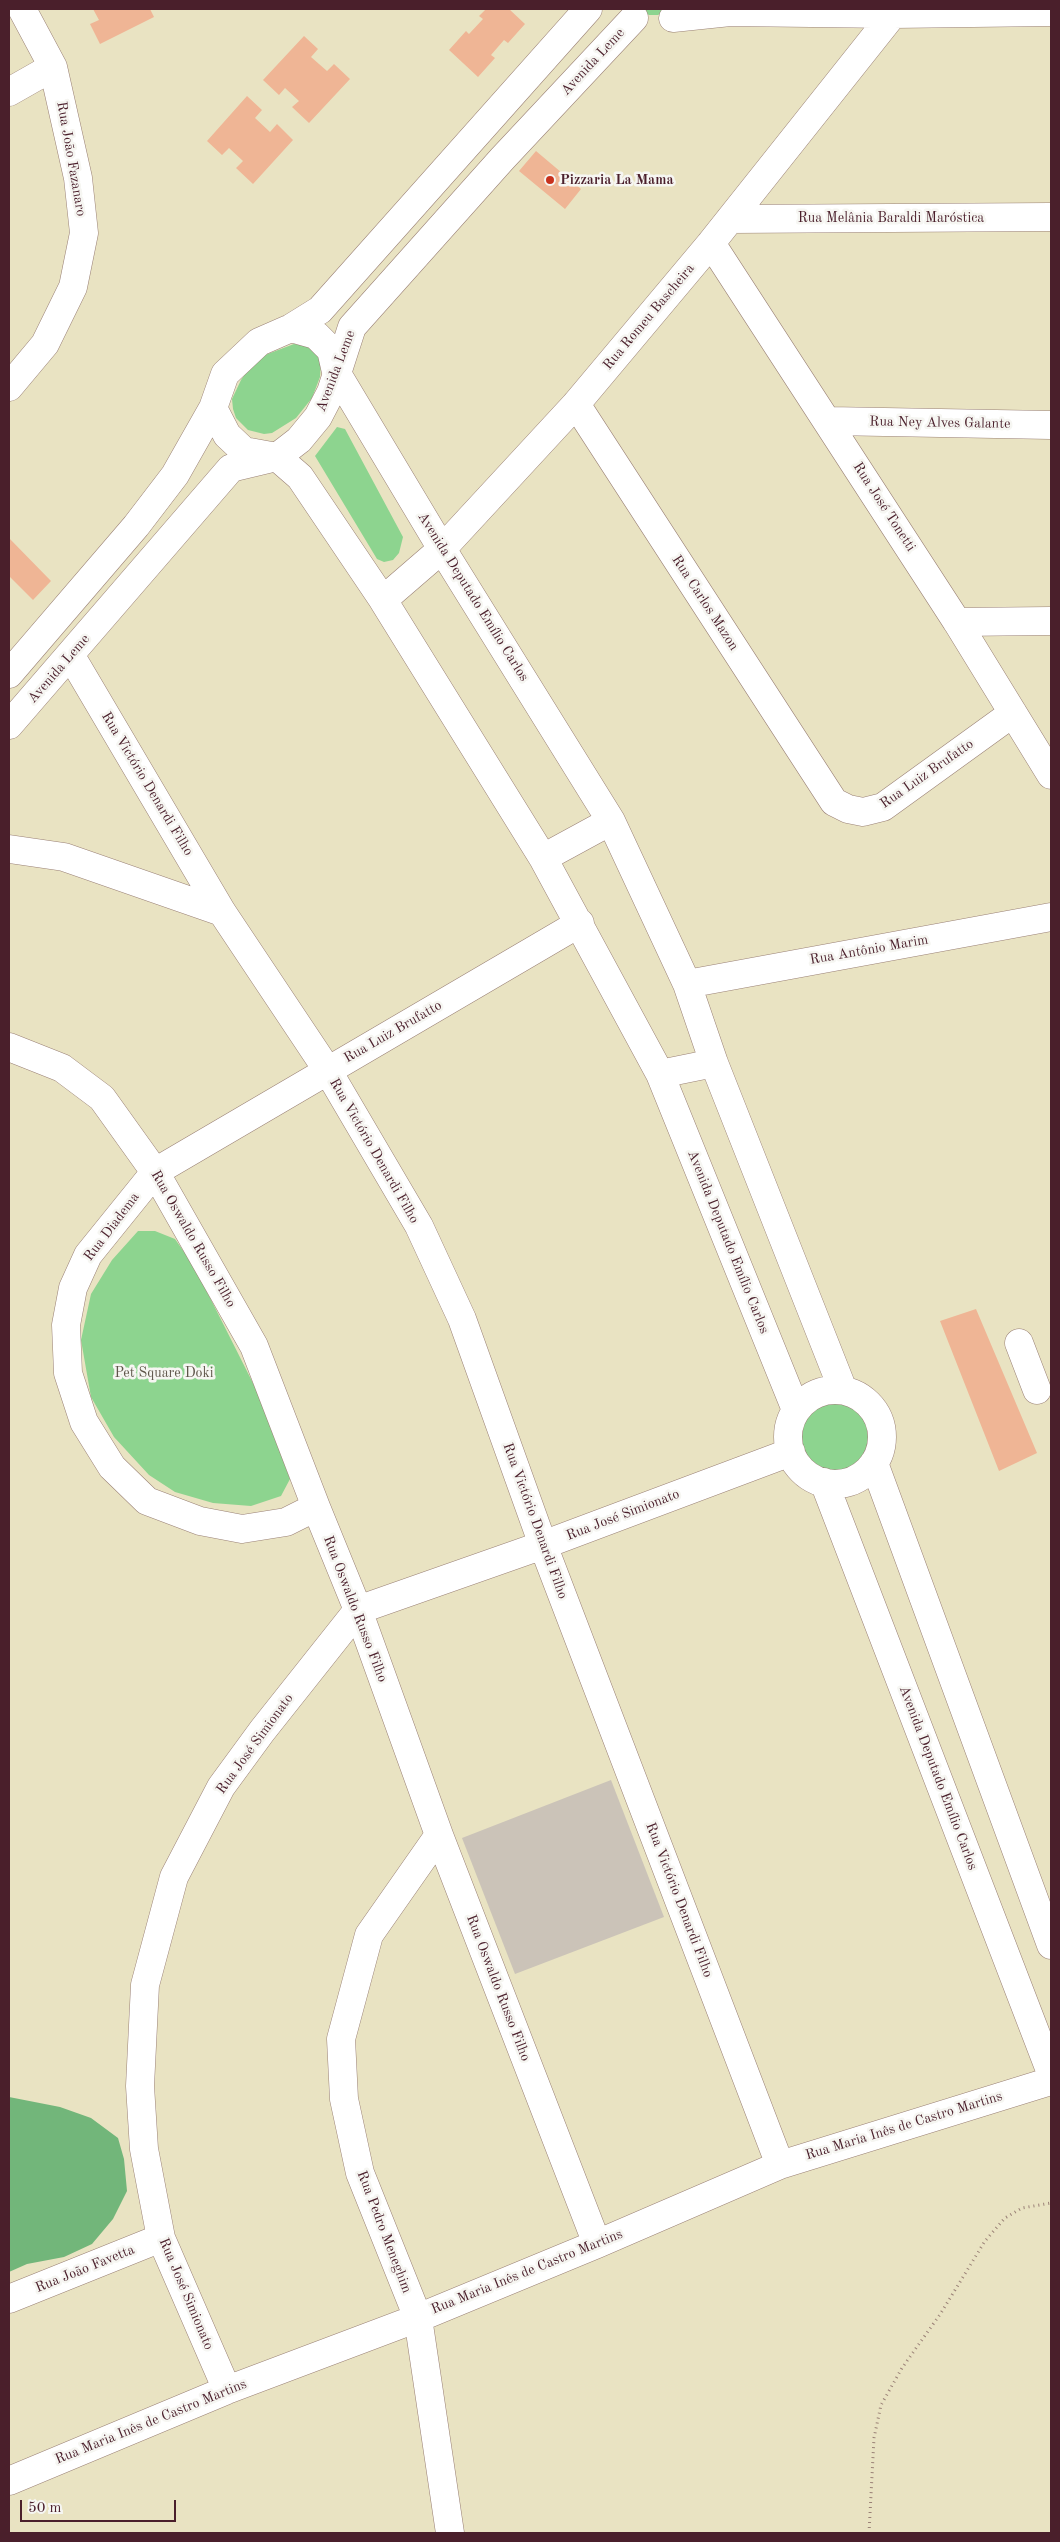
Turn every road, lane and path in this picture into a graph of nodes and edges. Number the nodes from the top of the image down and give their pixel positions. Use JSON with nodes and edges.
{"nodes":[{"id":1,"x":22,"y":9,"type":"edge"},
{"id":2,"x":588,"y":9,"type":"edge"},
{"id":3,"x":727,"y":11,"type":"edge"},
{"id":4,"x":1051,"y":12,"type":"edge"},
{"id":5,"x":629,"y":13,"type":"edge"},
{"id":6,"x":677,"y":13,"type":"edge"},
{"id":7,"x":893,"y":14,"type":"junction"},
{"id":8,"x":53,"y":67,"type":"junction"},
{"id":9,"x":9,"y":92,"type":"edge"},
{"id":10,"x":1051,"y":217,"type":"edge"},
{"id":11,"x":730,"y":219,"type":"junction"},
{"id":12,"x":711,"y":243,"type":"junction"},
{"id":13,"x":291,"y":328,"type":"junction"},
{"id":14,"x":336,"y":372,"type":"junction"},
{"id":15,"x":9,"y":387,"type":"edge"},
{"id":16,"x":576,"y":404,"type":"junction"},
{"id":17,"x":213,"y":408,"type":"junction"},
{"id":18,"x":828,"y":421,"type":"junction"},
{"id":19,"x":1051,"y":425,"type":"edge"},
{"id":20,"x":277,"y":458,"type":"junction"},
{"id":21,"x":442,"y":549,"type":"junction"},
{"id":22,"x":382,"y":600,"type":"junction"},
{"id":23,"x":1051,"y":621,"type":"edge"},
{"id":24,"x":958,"y":622,"type":"junction"},
{"id":25,"x":71,"y":656,"type":"junction"},
{"id":26,"x":9,"y":674,"type":"edge"},
{"id":27,"x":1013,"y":713,"type":"junction"},
{"id":28,"x":9,"y":725,"type":"edge"},
{"id":29,"x":1051,"y":775,"type":"edge"},
{"id":30,"x":834,"y":802,"type":"joint"},
{"id":31,"x":611,"y":821,"type":"junction"},
{"id":32,"x":9,"y":849,"type":"edge"},
{"id":33,"x":544,"y":858,"type":"junction"},
{"id":34,"x":222,"y":912,"type":"junction"},
{"id":35,"x":1051,"y":917,"type":"edge"},
{"id":36,"x":580,"y":923,"type":"junction"},
{"id":37,"x":687,"y":984,"type":"junction"},
{"id":38,"x":9,"y":1047,"type":"edge"},
{"id":39,"x":714,"y":1063,"type":"junction"},
{"id":40,"x":328,"y":1071,"type":"junction"},
{"id":41,"x":660,"y":1074,"type":"junction"},
{"id":42,"x":154,"y":1172,"type":"junction"},
{"id":43,"x":1019,"y":1343,"type":"dead end"},
{"id":44,"x":843,"y":1390,"type":"junction"},
{"id":45,"x":1036,"y":1390,"type":"dead end"},
{"id":46,"x":796,"y":1410,"type":"junction"},
{"id":47,"x":791,"y":1452,"type":"junction"},
{"id":48,"x":874,"y":1463,"type":"junction"},
{"id":49,"x":824,"y":1482,"type":"junction"},
{"id":50,"x":316,"y":1507,"type":"junction"},
{"id":51,"x":544,"y":1545,"type":"junction"},
{"id":52,"x":358,"y":1610,"type":"junction"},
{"id":53,"x":440,"y":1835,"type":"junction"},
{"id":54,"x":1051,"y":1945,"type":"edge"},
{"id":55,"x":1051,"y":2073,"type":"edge"},
{"id":56,"x":1051,"y":2081,"type":"edge"},
{"id":57,"x":780,"y":2165,"type":"junction"},
{"id":58,"x":1051,"y":2203,"type":"edge"},
{"id":59,"x":161,"y":2238,"type":"junction"},
{"id":60,"x":597,"y":2244,"type":"junction"},
{"id":61,"x":9,"y":2299,"type":"edge"},
{"id":62,"x":418,"y":2318,"type":"junction"},
{"id":63,"x":227,"y":2390,"type":"junction"},
{"id":64,"x":9,"y":2481,"type":"edge"},
{"id":65,"x":450,"y":2533,"type":"edge"},
{"id":66,"x":869,"y":2533,"type":"edge"}],
"edges":[{"from":1,"to":8,"type":"street","name":"Rua João Fazanaro"},
{"from":2,"to":13,"type":"street"},
{"from":3,"to":6,"type":"street"},
{"from":3,"to":7,"type":"street"},
{"from":4,"to":7,"type":"street"},
{"from":5,"to":6,"type":"street"},
{"from":5,"to":14,"type":"street","name":"Avenida Leme"},
{"from":7,"to":11,"type":"street","name":"Rua Romeu Bascheira"},
{"from":8,"to":9,"type":"street"},
{"from":8,"to":15,"type":"street","name":"Rua João Fazanaro"},
{"from":10,"to":11,"type":"street","name":"Rua Melânia Baraldi Maróstica"},
{"from":11,"to":12,"type":"street","name":"Rua Romeu Bascheira"},
{"from":12,"to":16,"type":"street","name":"Rua Romeu Bascheira"},
{"from":12,"to":18,"type":"street","name":"Rua José Tonetti"},
{"from":13,"to":14,"type":"street"},
{"from":13,"to":17,"type":"street"},
{"from":14,"to":20,"type":"street","name":"Avenida Leme"},
{"from":14,"to":21,"type":"street","name":"Avenida Deputado Emílio Carlos"},
{"from":16,"to":21,"type":"street","name":"Rua Romeu Bascheira"},
{"from":16,"to":30,"type":"street","name":"Rua Carlos Mazon"},
{"from":17,"to":20,"type":"street"},
{"from":17,"to":26,"type":"street"},
{"from":18,"to":19,"type":"street","name":"Rua Ney Alves Galante"},
{"from":18,"to":24,"type":"street","name":"Rua José Tonetti"},
{"from":20,"to":22,"type":"street","name":"Avenida Deputado Emílio Carlos"},
{"from":20,"to":25,"type":"street","name":"Avenida Leme"},
{"from":21,"to":22,"type":"street","name":"Rua Romeu Bascheira"},
{"from":21,"to":31,"type":"street","name":"Avenida Deputado Emílio Carlos"},
{"from":22,"to":33,"type":"street","name":"Avenida Deputado Emílio Carlos"},
{"from":23,"to":24,"type":"street"},
{"from":24,"to":27,"type":"street","name":"Rua José Tonetti"},
{"from":25,"to":28,"type":"street","name":"Avenida Leme"},
{"from":25,"to":34,"type":"street","name":"Rua Victório Denardi Filho"},
{"from":27,"to":29,"type":"street","name":"Rua José Tonetti"},
{"from":27,"to":30,"type":"street","name":"Rua Luiz Brufatto"},
{"from":31,"to":33,"type":"street"},
{"from":31,"to":37,"type":"street","name":"Avenida Deputado Emílio Carlos"},
{"from":32,"to":34,"type":"street"},
{"from":33,"to":36,"type":"street","name":"Avenida Deputado Emílio Carlos"},
{"from":34,"to":40,"type":"street","name":"Rua Victório Denardi Filho"},
{"from":35,"to":37,"type":"street","name":"Rua Antônio Marim"},
{"from":36,"to":40,"type":"street","name":"Rua Luiz Brufatto"},
{"from":36,"to":41,"type":"street","name":"Avenida Deputado Emílio Carlos"},
{"from":37,"to":39,"type":"street","name":"Avenida Deputado Emílio Carlos"},
{"from":38,"to":42,"type":"street","name":"Rua Oswaldo Russo Filho"},
{"from":39,"to":41,"type":"street"},
{"from":39,"to":44,"type":"street","name":"Avenida Deputado Emílio Carlos"},
{"from":40,"to":42,"type":"street","name":"Rua Luiz Brufatto"},
{"from":40,"to":51,"type":"street","name":"Rua Victório Denardi Filho"},
{"from":41,"to":46,"type":"street","name":"Avenida Deputado Emílio Carlos"},
{"from":42,"to":50,"type":"street","name":"Rua Oswaldo Russo Filho"},
{"from":42,"to":50,"type":"street","name":"Rua Diadema"},
{"from":43,"to":45,"type":"street"},
{"from":44,"to":46,"type":"street"},
{"from":44,"to":48,"type":"street"},
{"from":46,"to":47,"type":"street"},
{"from":47,"to":49,"type":"street"},
{"from":47,"to":51,"type":"street","name":"Rua José Simionato"},
{"from":48,"to":49,"type":"street"},
{"from":48,"to":54,"type":"street"},
{"from":49,"to":55,"type":"street","name":"Avenida Deputado Emílio Carlos"},
{"from":50,"to":52,"type":"street","name":"Rua Oswaldo Russo Filho"},
{"from":51,"to":52,"type":"street","name":"Rua José Simionato"},
{"from":51,"to":57,"type":"street","name":"Rua Victório Denardi Filho"},
{"from":52,"to":53,"type":"street","name":"Rua Oswaldo Russo Filho"},
{"from":52,"to":59,"type":"street","name":"Rua José Simionato"},
{"from":53,"to":60,"type":"street","name":"Rua Oswaldo Russo Filho"},
{"from":53,"to":62,"type":"street","name":"Rua Pedro Meneghim"},
{"from":56,"to":57,"type":"street","name":"Rua Maria Inês de Castro Martins"},
{"from":57,"to":60,"type":"street","name":"Rua Maria Inês de Castro Martins"},
{"from":58,"to":66,"type":"path"},
{"from":59,"to":61,"type":"street","name":"Rua João Favetta"},
{"from":59,"to":63,"type":"street","name":"Rua José Simionato"},
{"from":60,"to":62,"type":"street","name":"Rua Maria Inês de Castro Martins"},
{"from":62,"to":63,"type":"street","name":"Rua Maria Inês de Castro Martins"},
{"from":62,"to":65,"type":"street","name":"Rua Pedro Meneghim"},
{"from":63,"to":64,"type":"street","name":"Rua Maria Inês de Castro Martins"}]}
